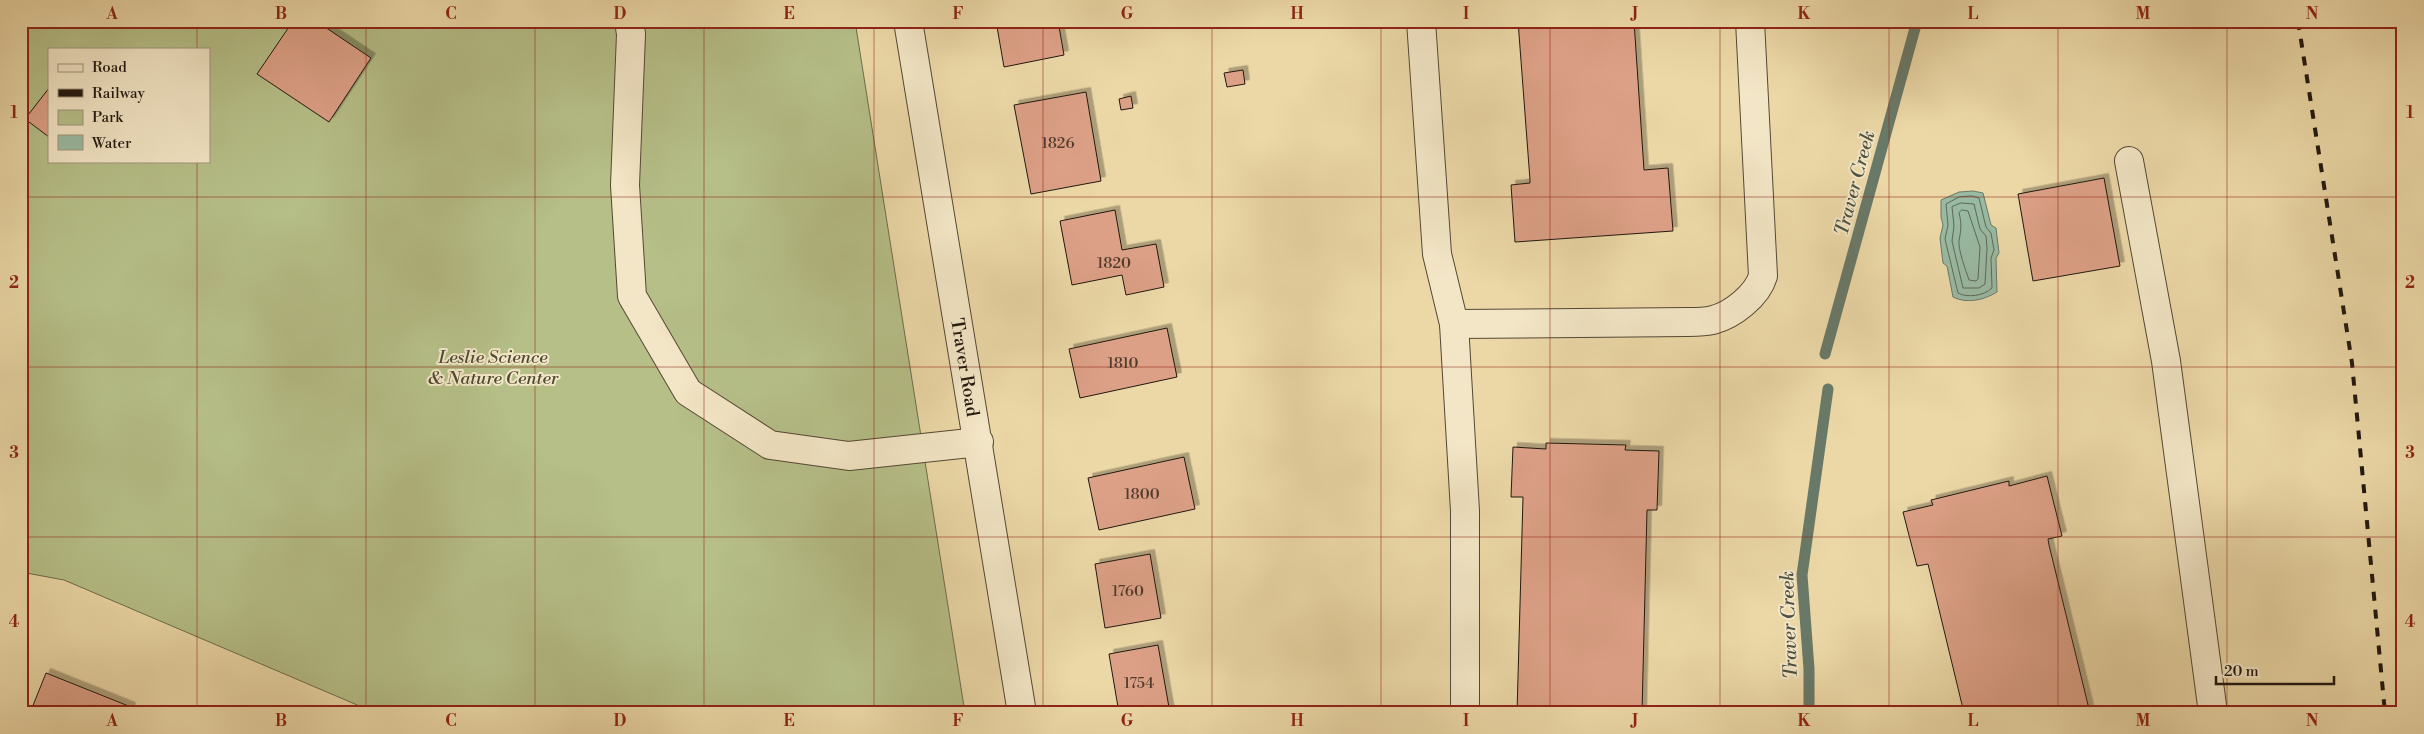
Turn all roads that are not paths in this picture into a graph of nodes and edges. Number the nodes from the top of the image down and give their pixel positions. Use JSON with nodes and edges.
{"nodes":[{"id":1,"x":629,"y":21,"type":"edge"},
{"id":2,"x":908,"y":21,"type":"edge"},
{"id":3,"x":1421,"y":21,"type":"edge"},
{"id":4,"x":1750,"y":21,"type":"edge"},
{"id":5,"x":2129,"y":161,"type":"dead end"},
{"id":6,"x":1454,"y":324,"type":"junction"},
{"id":7,"x":979,"y":442,"type":"junction"},
{"id":8,"x":1022,"y":713,"type":"edge"},
{"id":9,"x":1465,"y":713,"type":"edge"},
{"id":10,"x":2213,"y":713,"type":"edge"}],
"edges":[{"from":1,"to":7,"type":"street"},
{"from":2,"to":7,"type":"street","name":"Traver Road"},
{"from":3,"to":6,"type":"street"},
{"from":4,"to":6,"type":"street"},
{"from":5,"to":10,"type":"street"},
{"from":6,"to":9,"type":"street"},
{"from":7,"to":8,"type":"street","name":"Traver Road"}]}
